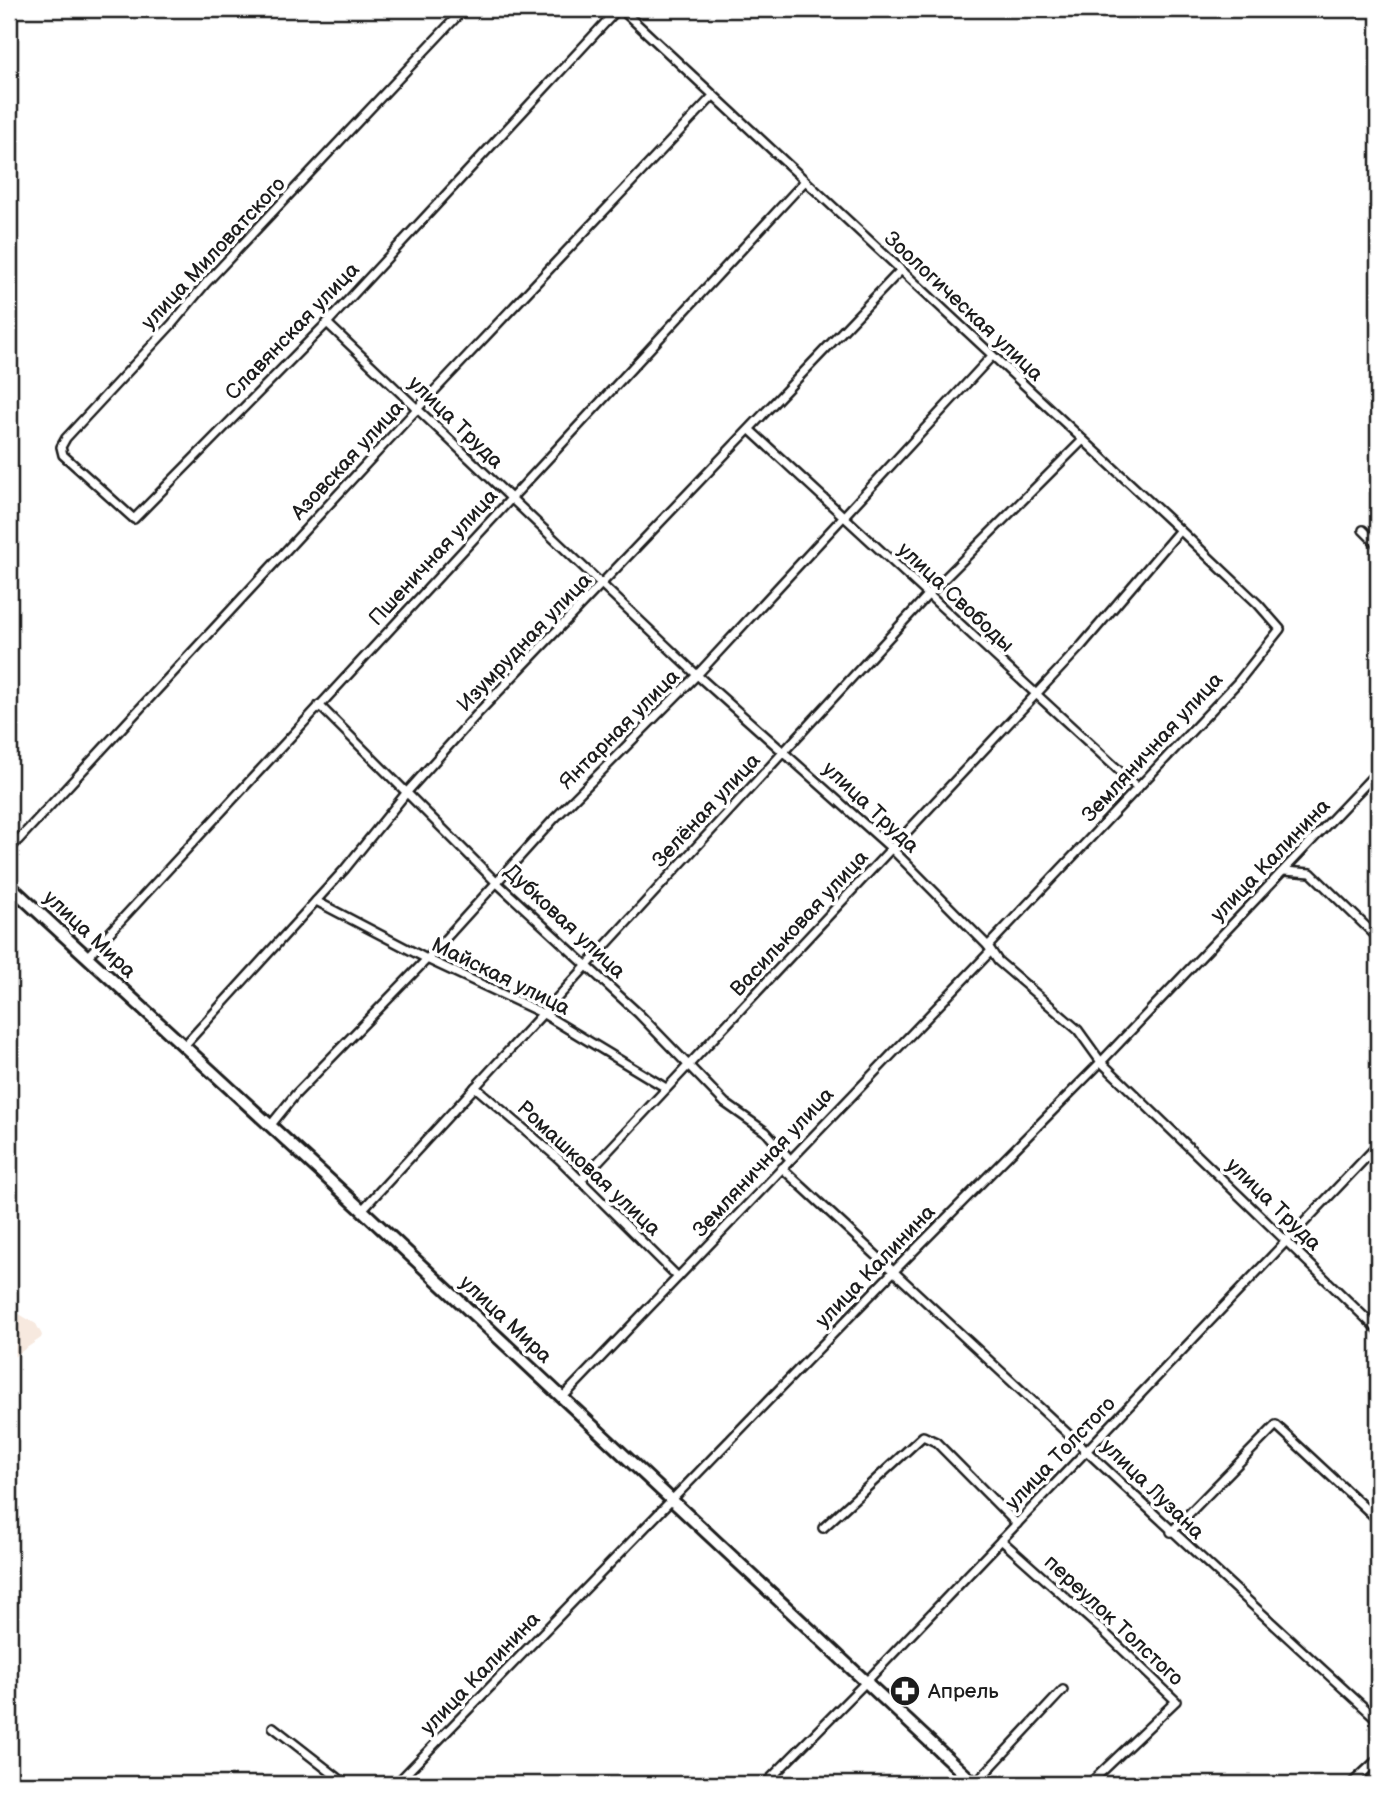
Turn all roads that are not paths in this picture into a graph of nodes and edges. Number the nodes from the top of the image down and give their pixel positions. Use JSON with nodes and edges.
{"nodes":[{"id":1,"x":464,"y":9,"type":"edge"},
{"id":2,"x":620,"y":9,"type":"edge"},
{"id":3,"x":713,"y":96,"type":"junction"},
{"id":4,"x":805,"y":181,"type":"junction"},
{"id":5,"x":900,"y":271,"type":"junction"},
{"id":6,"x":327,"y":323,"type":"junction"},
{"id":7,"x":992,"y":356,"type":"junction"},
{"id":8,"x":417,"y":409,"type":"junction"},
{"id":9,"x":750,"y":430,"type":"junction"},
{"id":10,"x":1083,"y":440,"type":"junction"},
{"id":11,"x":511,"y":499,"type":"junction"},
{"id":12,"x":844,"y":516,"type":"junction"},
{"id":13,"x":134,"y":519,"type":"joint"},
{"id":14,"x":1180,"y":530,"type":"junction"},
{"id":15,"x":1363,"y":530,"type":"dead end"},
{"id":16,"x":1378,"y":545,"type":"edge"},
{"id":17,"x":602,"y":586,"type":"junction"},
{"id":18,"x":928,"y":595,"type":"junction"},
{"id":19,"x":1280,"y":629,"type":"joint"},
{"id":20,"x":697,"y":675,"type":"junction"},
{"id":21,"x":1034,"y":694,"type":"junction"},
{"id":22,"x":319,"y":705,"type":"junction"},
{"id":23,"x":784,"y":750,"type":"junction"},
{"id":24,"x":1378,"y":771,"type":"edge"},
{"id":25,"x":1138,"y":788,"type":"junction"},
{"id":26,"x":407,"y":792,"type":"junction"},
{"id":27,"x":892,"y":849,"type":"junction"},
{"id":28,"x":9,"y":850,"type":"edge"},
{"id":29,"x":1284,"y":871,"type":"junction"},
{"id":30,"x":496,"y":882,"type":"junction"},
{"id":31,"x":9,"y":885,"type":"edge"},
{"id":32,"x":316,"y":901,"type":"junction"},
{"id":33,"x":1378,"y":938,"type":"edge"},
{"id":34,"x":989,"y":949,"type":"junction"},
{"id":35,"x":87,"y":957,"type":"junction"},
{"id":36,"x":427,"y":959,"type":"junction"},
{"id":37,"x":587,"y":965,"type":"junction"},
{"id":38,"x":542,"y":1013,"type":"junction"},
{"id":39,"x":183,"y":1047,"type":"junction"},
{"id":40,"x":1101,"y":1062,"type":"junction"},
{"id":41,"x":689,"y":1065,"type":"junction"},
{"id":42,"x":475,"y":1087,"type":"junction"},
{"id":43,"x":666,"y":1088,"type":"junction"},
{"id":44,"x":270,"y":1126,"type":"junction"},
{"id":45,"x":1378,"y":1145,"type":"edge"},
{"id":46,"x":789,"y":1158,"type":"junction"},
{"id":47,"x":782,"y":1168,"type":"junction"},
{"id":48,"x":580,"y":1181,"type":"junction"},
{"id":49,"x":362,"y":1210,"type":"junction"},
{"id":50,"x":1287,"y":1241,"type":"junction"},
{"id":51,"x":894,"y":1271,"type":"junction"},
{"id":52,"x":678,"y":1277,"type":"junction"},
{"id":53,"x":1378,"y":1330,"type":"edge"},
{"id":54,"x":562,"y":1398,"type":"junction"},
{"id":55,"x":1088,"y":1451,"type":"junction"},
{"id":56,"x":671,"y":1500,"type":"junction"},
{"id":57,"x":1378,"y":1520,"type":"edge"},
{"id":58,"x":1017,"y":1524,"type":"junction"},
{"id":59,"x":823,"y":1528,"type":"dead end"},
{"id":60,"x":1171,"y":1532,"type":"junction"},
{"id":61,"x":1001,"y":1540,"type":"junction"},
{"id":62,"x":866,"y":1682,"type":"junction"},
{"id":63,"x":1063,"y":1690,"type":"dead end"},
{"id":64,"x":1378,"y":1720,"type":"edge"},
{"id":65,"x":273,"y":1727,"type":"dead end"},
{"id":66,"x":1378,"y":1759,"type":"edge"},
{"id":67,"x":346,"y":1784,"type":"edge"},
{"id":68,"x":396,"y":1784,"type":"edge"},
{"id":69,"x":765,"y":1784,"type":"edge"},
{"id":70,"x":975,"y":1784,"type":"edge"},
{"id":71,"x":1089,"y":1784,"type":"edge"},
{"id":72,"x":1351,"y":1784,"type":"edge"}],
"edges":[{"from":1,"to":13,"type":"street","name":"улица Миловатского"},
{"from":2,"to":3,"type":"street","name":"Зоологическая улица"},
{"from":2,"to":6,"type":"street","name":"Славянская улица"},
{"from":3,"to":4,"type":"street","name":"Зоологическая улица"},
{"from":3,"to":8,"type":"street","name":"Азовская улица"},
{"from":4,"to":5,"type":"street","name":"Зоологическая улица"},
{"from":4,"to":11,"type":"street","name":"Пшеничная улица"},
{"from":5,"to":7,"type":"street","name":"Зоологическая улица"},
{"from":5,"to":9,"type":"street","name":"Изумрудная улица"},
{"from":6,"to":8,"type":"street","name":"улица Труда"},
{"from":6,"to":13,"type":"street","name":"Славянская улица"},
{"from":7,"to":10,"type":"street","name":"Зоологическая улица"},
{"from":7,"to":12,"type":"street","name":"Янтарная улица"},
{"from":8,"to":11,"type":"street","name":"улица Труда"},
{"from":8,"to":28,"type":"street","name":"Азовская улица"},
{"from":9,"to":12,"type":"street","name":"улица Свободы"},
{"from":9,"to":17,"type":"street","name":"Изумрудная улица"},
{"from":10,"to":14,"type":"street","name":"Зоологическая улица"},
{"from":10,"to":18,"type":"street","name":"Зелёная улица"},
{"from":11,"to":17,"type":"street","name":"улица Труда"},
{"from":11,"to":22,"type":"street","name":"Пшеничная улица"},
{"from":12,"to":18,"type":"street","name":"улица Свободы"},
{"from":12,"to":20,"type":"street","name":"Янтарная улица"},
{"from":14,"to":19,"type":"street","name":"Зоологическая улица"},
{"from":14,"to":21,"type":"street","name":"Васильковая улица"},
{"from":15,"to":16,"type":"street"},
{"from":17,"to":20,"type":"street","name":"улица Труда"},
{"from":17,"to":26,"type":"street","name":"Изумрудная улица"},
{"from":18,"to":21,"type":"street","name":"улица Свободы"},
{"from":18,"to":23,"type":"street","name":"Зелёная улица"},
{"from":19,"to":25,"type":"street","name":"Земляничная улица"},
{"from":20,"to":23,"type":"street","name":"улица Труда"},
{"from":20,"to":30,"type":"street","name":"Янтарная улица"},
{"from":21,"to":25,"type":"street","name":"улица Свободы"},
{"from":21,"to":27,"type":"street","name":"Васильковая улица"},
{"from":22,"to":26,"type":"street","name":"Дубковая улица"},
{"from":22,"to":35,"type":"street","name":"Пшеничная улица"},
{"from":23,"to":27,"type":"street","name":"улица Труда"},
{"from":23,"to":37,"type":"street","name":"Зелёная улица"},
{"from":24,"to":29,"type":"street","name":"улица Калинина"},
{"from":25,"to":34,"type":"street","name":"Земляничная улица"},
{"from":26,"to":30,"type":"street","name":"Дубковая улица"},
{"from":26,"to":32,"type":"street","name":"Изумрудная улица"},
{"from":27,"to":34,"type":"street","name":"улица Труда"},
{"from":27,"to":41,"type":"street","name":"Васильковая улица"},
{"from":29,"to":33,"type":"street"},
{"from":29,"to":40,"type":"street","name":"улица Калинина"},
{"from":30,"to":36,"type":"street","name":"Янтарная улица"},
{"from":30,"to":37,"type":"street","name":"Дубковая улица"},
{"from":31,"to":35,"type":"main road","name":"улица Мира"},
{"from":32,"to":36,"type":"street","name":"Майская улица"},
{"from":32,"to":39,"type":"street","name":"Изумрудная улица"},
{"from":34,"to":40,"type":"street","name":"улица Труда"},
{"from":34,"to":46,"type":"street","name":"Земляничная улица"},
{"from":35,"to":39,"type":"main road","name":"улица Мира"},
{"from":36,"to":38,"type":"street","name":"Майская улица"},
{"from":36,"to":44,"type":"street","name":"Янтарная улица"},
{"from":37,"to":38,"type":"street","name":"Зелёная улица"},
{"from":37,"to":41,"type":"street","name":"Дубковая улица"},
{"from":38,"to":42,"type":"street","name":"Зелёная улица"},
{"from":38,"to":43,"type":"street","name":"Майская улица"},
{"from":39,"to":44,"type":"main road","name":"улица Мира"},
{"from":40,"to":50,"type":"street","name":"улица Труда"},
{"from":40,"to":51,"type":"street","name":"улица Калинина"},
{"from":41,"to":43,"type":"street","name":"Васильковая улица"},
{"from":41,"to":46,"type":"street","name":"Дубковая улица"},
{"from":42,"to":48,"type":"street","name":"Ромашковая улица"},
{"from":42,"to":49,"type":"street","name":"Зелёная улица"},
{"from":43,"to":48,"type":"street","name":"Васильковая улица"},
{"from":44,"to":49,"type":"main road","name":"улица Мира"},
{"from":45,"to":50,"type":"street","name":"улица Толстого"},
{"from":46,"to":47,"type":"street","name":"Земляничная улица"},
{"from":47,"to":51,"type":"street","name":"улица Лузана"},
{"from":47,"to":52,"type":"street","name":"Земляничная улица"},
{"from":48,"to":52,"type":"street","name":"Ромашковая улица"},
{"from":49,"to":54,"type":"main road","name":"улица Мира"},
{"from":50,"to":53,"type":"street","name":"улица Труда"},
{"from":50,"to":55,"type":"street","name":"улица Толстого"},
{"from":51,"to":55,"type":"street","name":"улица Лузана"},
{"from":51,"to":56,"type":"street","name":"улица Калинина"},
{"from":52,"to":54,"type":"street","name":"Земляничная улица"},
{"from":54,"to":56,"type":"main road","name":"улица Мира"},
{"from":55,"to":58,"type":"street","name":"улица Толстого"},
{"from":55,"to":60,"type":"street","name":"улица Лузана"},
{"from":56,"to":62,"type":"main road","name":"улица Мира"},
{"from":56,"to":68,"type":"street","name":"улица Калинина"},
{"from":57,"to":60,"type":"street"},
{"from":58,"to":59,"type":"street"},
{"from":58,"to":61,"type":"street","name":"улица Толстого"},
{"from":60,"to":64,"type":"street","name":"улица Лузана"},
{"from":61,"to":62,"type":"street","name":"улица Толстого"},
{"from":61,"to":71,"type":"street","name":"переулок Толстого"},
{"from":62,"to":69,"type":"street","name":"улица Толстого"},
{"from":62,"to":70,"type":"main road","name":"улица Мира"},
{"from":63,"to":70,"type":"street"},
{"from":65,"to":67,"type":"street"},
{"from":66,"to":72,"type":"street"}]}
